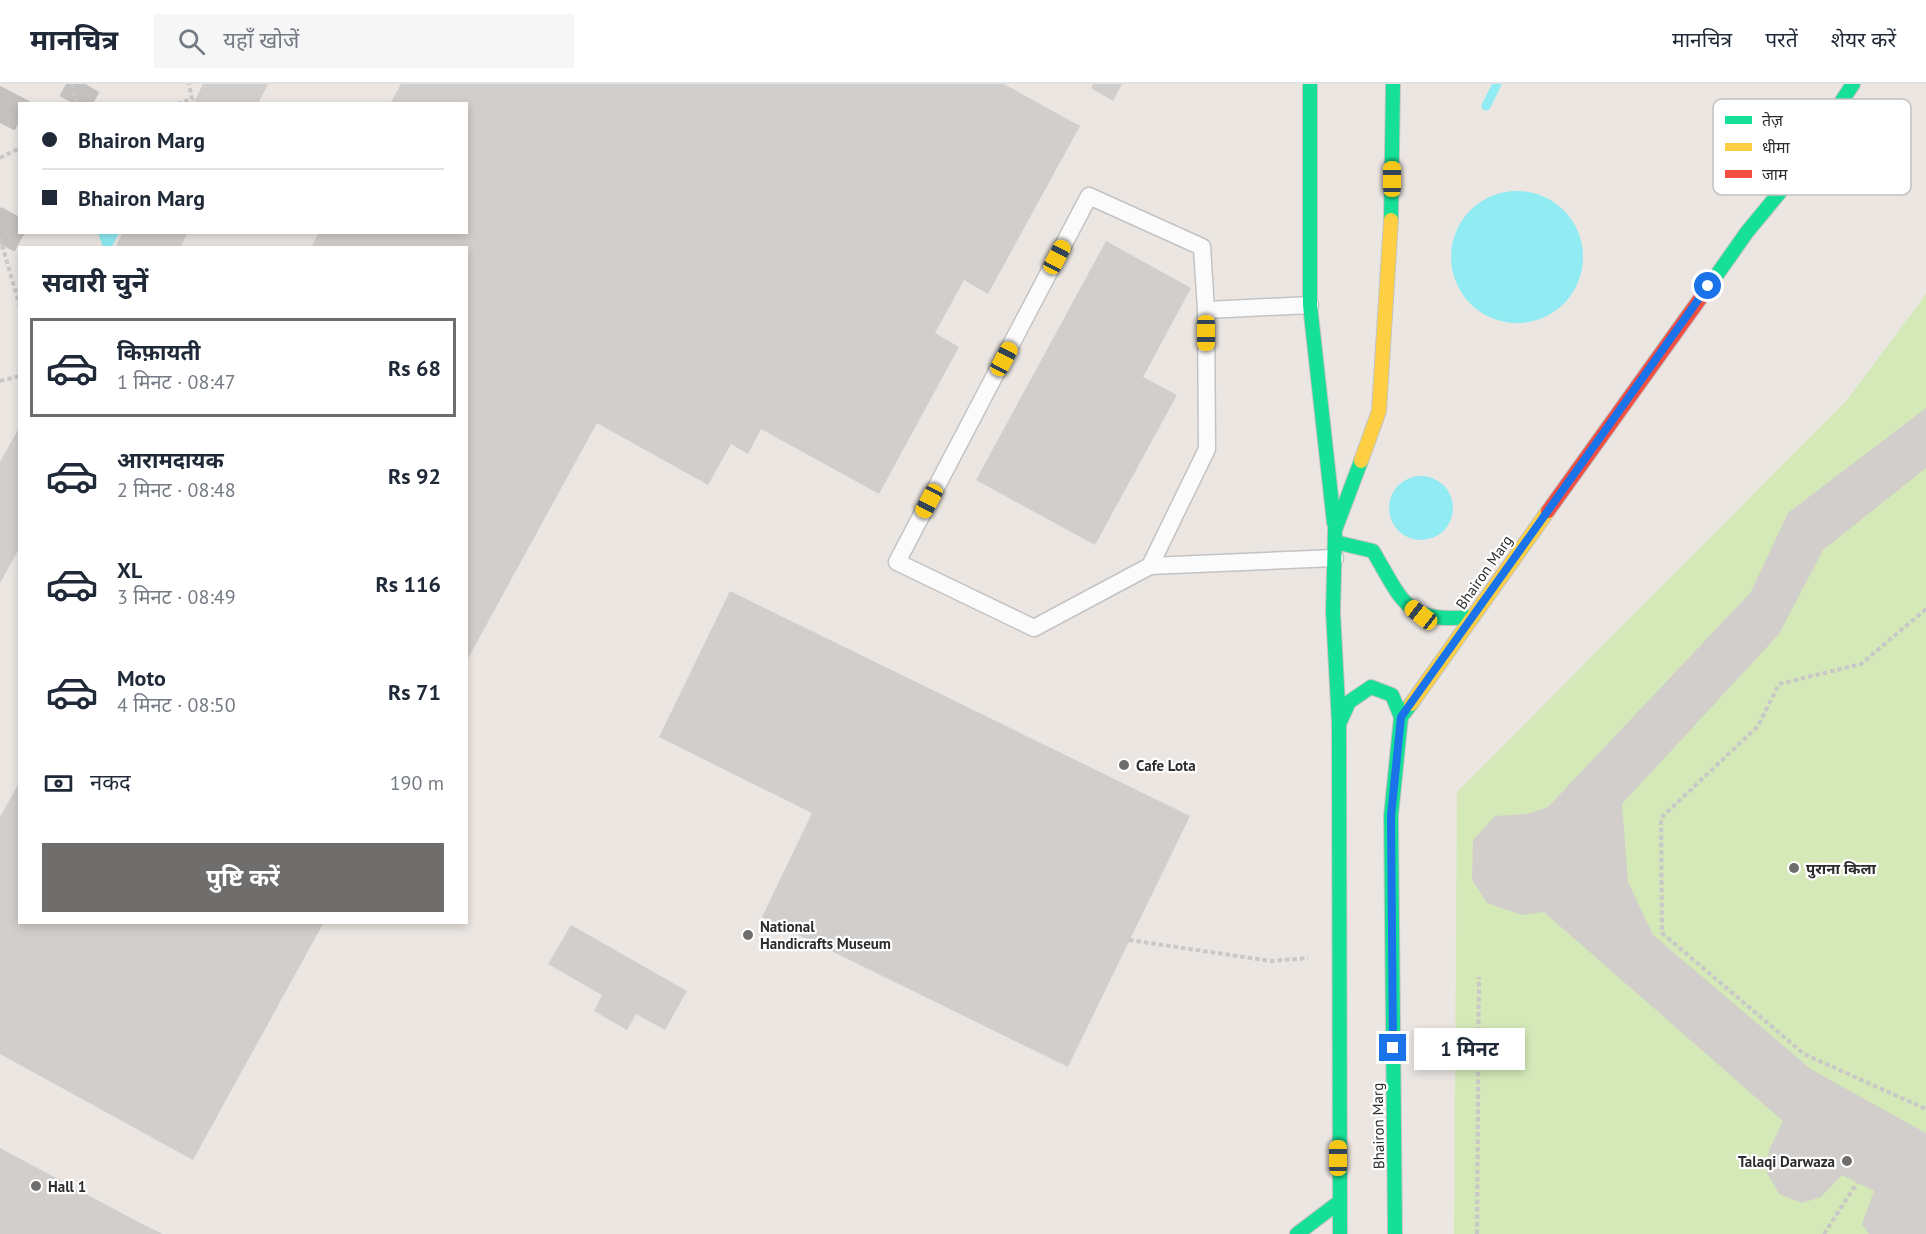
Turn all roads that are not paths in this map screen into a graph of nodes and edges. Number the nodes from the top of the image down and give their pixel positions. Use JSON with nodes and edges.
{"nodes":[{"id":1,"x":1310,"y":84,"type":"edge"},
{"id":2,"x":1393,"y":84,"type":"edge"},
{"id":3,"x":1853,"y":84,"type":"edge"},
{"id":4,"x":1843,"y":99,"type":"edge"},
{"id":5,"x":1778,"y":195,"type":"edge"},
{"id":6,"x":1310,"y":305,"type":"junction"},
{"id":7,"x":1206,"y":310,"type":"junction"},
{"id":8,"x":1335,"y":543,"type":"junction"},
{"id":9,"x":1150,"y":567,"type":"junction"},
{"id":10,"x":1473,"y":617,"type":"junction"},
{"id":11,"x":1401,"y":717,"type":"junction"},
{"id":12,"x":1339,"y":724,"type":"junction"},
{"id":13,"x":1338,"y":1203,"type":"junction"},
{"id":14,"x":1297,"y":1234,"type":"edge"},
{"id":15,"x":1340,"y":1234,"type":"edge"},
{"id":16,"x":1395,"y":1234,"type":"edge"}],
"edges":[{"from":1,"to":6,"type":"main road"},
{"from":2,"to":8,"type":"main road"},
{"from":3,"to":4,"type":"main road","name":"Bhairon Marg"},
{"from":5,"to":10,"type":"main road","name":"Bhairon Marg"},
{"from":6,"to":7,"type":"lane"},
{"from":6,"to":8,"type":"main road"},
{"from":7,"to":9,"type":"lane"},
{"from":7,"to":9,"type":"lane"},
{"from":8,"to":9,"type":"lane"},
{"from":8,"to":10,"type":"main road"},
{"from":8,"to":12,"type":"main road"},
{"from":10,"to":11,"type":"main road","name":"Bhairon Marg"},
{"from":11,"to":12,"type":"main road"},
{"from":11,"to":16,"type":"main road","name":"Bhairon Marg"},
{"from":12,"to":13,"type":"main road"},
{"from":13,"to":14,"type":"main road"},
{"from":13,"to":15,"type":"main road"}]}
